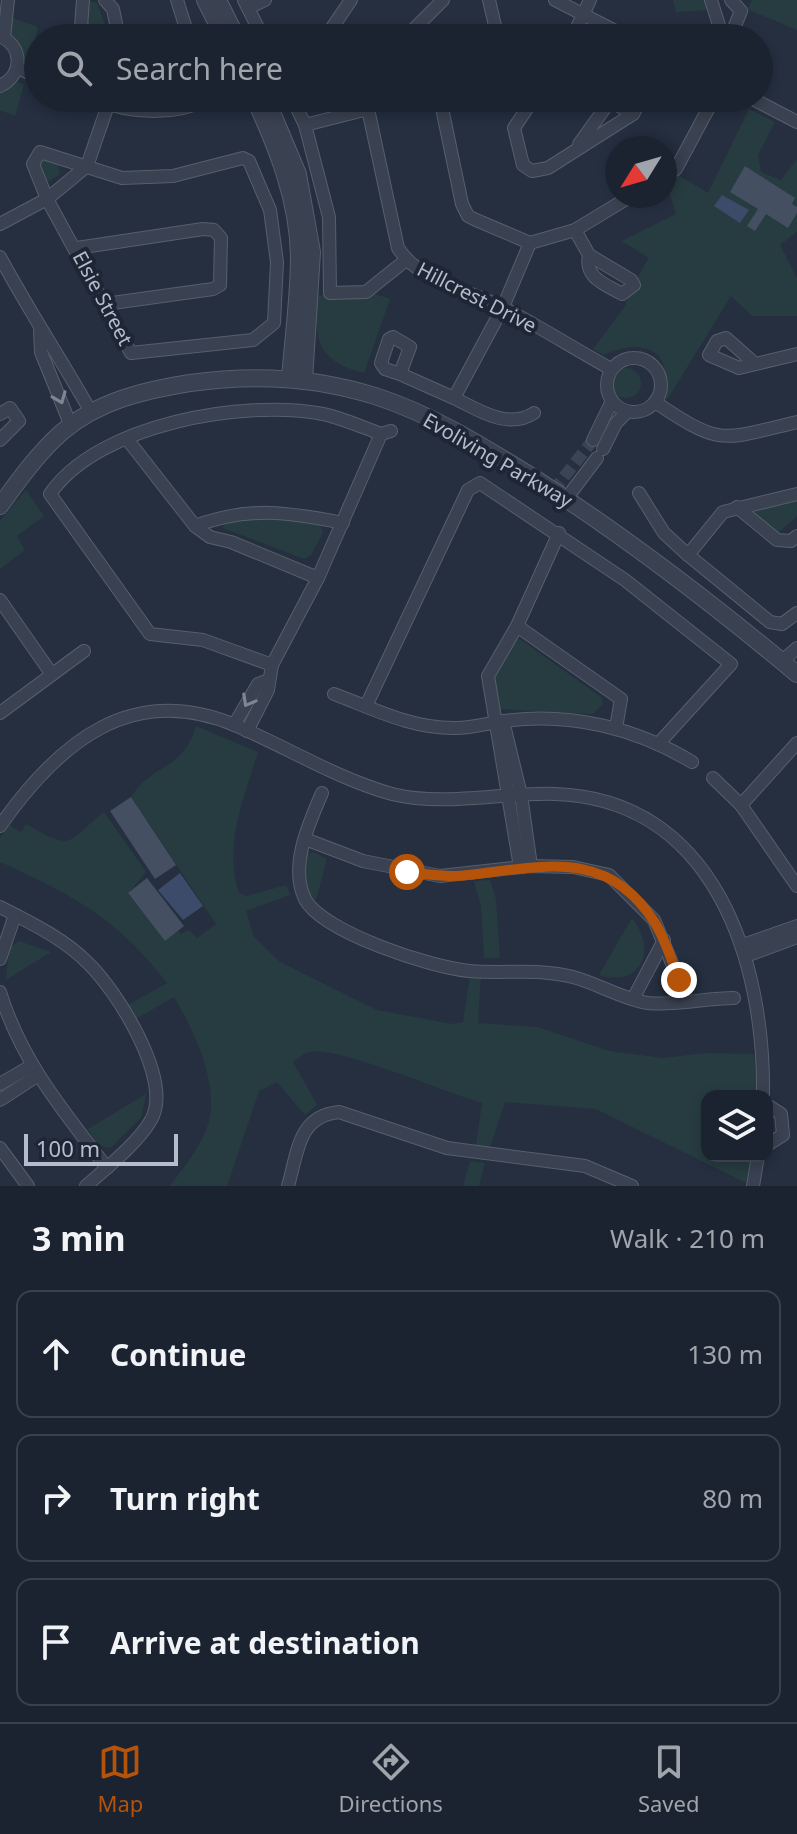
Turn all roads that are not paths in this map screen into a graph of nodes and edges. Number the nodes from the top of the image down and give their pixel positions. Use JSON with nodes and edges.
{"nodes":[{"id":1,"x":8,"y":0,"type":"edge"},
{"id":2,"x":83,"y":0,"type":"edge"},
{"id":3,"x":105,"y":0,"type":"edge"},
{"id":4,"x":177,"y":0,"type":"edge"},
{"id":5,"x":205,"y":0,"type":"edge"},
{"id":6,"x":218,"y":0,"type":"edge"},
{"id":7,"x":265,"y":0,"type":"edge"},
{"id":8,"x":351,"y":0,"type":"edge"},
{"id":9,"x":443,"y":0,"type":"edge"},
{"id":10,"x":489,"y":0,"type":"edge"},
{"id":11,"x":555,"y":0,"type":"edge"},
{"id":12,"x":590,"y":0,"type":"edge"},
{"id":13,"x":711,"y":0,"type":"edge"},
{"id":14,"x":731,"y":0,"type":"edge"},
{"id":15,"x":246,"y":4,"type":"edge"},
{"id":16,"x":585,"y":13,"type":"junction"},
{"id":17,"x":81,"y":24,"type":"edge"},
{"id":18,"x":116,"y":24,"type":"edge"},
{"id":19,"x":185,"y":24,"type":"edge"},
{"id":20,"x":217,"y":24,"type":"edge"},
{"id":21,"x":230,"y":24,"type":"edge"},
{"id":22,"x":256,"y":24,"type":"edge"},
{"id":23,"x":335,"y":24,"type":"edge"},
{"id":24,"x":419,"y":24,"type":"edge"},
{"id":25,"x":495,"y":24,"type":"edge"},
{"id":26,"x":579,"y":24,"type":"edge"},
{"id":27,"x":604,"y":24,"type":"edge"},
{"id":28,"x":719,"y":24,"type":"edge"},
{"id":29,"x":736,"y":24,"type":"edge"},
{"id":30,"x":2,"y":37,"type":"edge"},
{"id":31,"x":18,"y":68,"type":"junction"},
{"id":32,"x":24,"y":71,"type":"edge"},
{"id":33,"x":0,"y":86,"type":"edge"},
{"id":34,"x":773,"y":109,"type":"edge"},
{"id":35,"x":106,"y":112,"type":"edge"},
{"id":36,"x":261,"y":112,"type":"edge"},
{"id":37,"x":272,"y":112,"type":"edge"},
{"id":38,"x":299,"y":112,"type":"edge"},
{"id":39,"x":345,"y":112,"type":"edge"},
{"id":40,"x":371,"y":112,"type":"edge"},
{"id":41,"x":443,"y":112,"type":"edge"},
{"id":42,"x":525,"y":112,"type":"edge"},
{"id":43,"x":602,"y":112,"type":"edge"},
{"id":44,"x":629,"y":112,"type":"edge"},
{"id":45,"x":707,"y":112,"type":"edge"},
{"id":46,"x":633,"y":114,"type":"joint"},
{"id":47,"x":797,"y":122,"type":"edge"},
{"id":48,"x":305,"y":125,"type":"junction"},
{"id":49,"x":575,"y":149,"type":"junction"},
{"id":50,"x":87,"y":166,"type":"junction"},
{"id":51,"x":677,"y":167,"type":"edge"},
{"id":52,"x":47,"y":199,"type":"junction"},
{"id":53,"x":611,"y":208,"type":"edge"},
{"id":54,"x":0,"y":224,"type":"edge"},
{"id":55,"x":575,"y":230,"type":"junction"},
{"id":56,"x":530,"y":243,"type":"junction"},
{"id":57,"x":77,"y":248,"type":"junction"},
{"id":58,"x":589,"y":255,"type":"dead end"},
{"id":59,"x":0,"y":257,"type":"edge"},
{"id":60,"x":406,"y":260,"type":"junction"},
{"id":61,"x":303,"y":291,"type":"junction"},
{"id":62,"x":330,"y":293,"type":"junction"},
{"id":63,"x":105,"y":304,"type":"junction"},
{"id":64,"x":503,"y":307,"type":"junction"},
{"id":65,"x":40,"y":332,"type":"junction"},
{"id":66,"x":797,"y":354,"type":"edge"},
{"id":67,"x":753,"y":362,"type":"dead end"},
{"id":68,"x":611,"y":369,"type":"junction"},
{"id":69,"x":400,"y":374,"type":"dead end"},
{"id":70,"x":297,"y":380,"type":"junction"},
{"id":71,"x":454,"y":398,"type":"junction"},
{"id":72,"x":612,"y":401,"type":"junction"},
{"id":73,"x":655,"y":402,"type":"junction"},
{"id":74,"x":91,"y":412,"type":"junction"},
{"id":75,"x":627,"y":412,"type":"junction"},
{"id":76,"x":534,"y":413,"type":"dead end"},
{"id":77,"x":0,"y":414,"type":"edge"},
{"id":78,"x":797,"y":422,"type":"edge"},
{"id":79,"x":71,"y":426,"type":"junction"},
{"id":80,"x":127,"y":439,"type":"junction"},
{"id":81,"x":0,"y":440,"type":"edge"},
{"id":82,"x":598,"y":449,"type":"junction"},
{"id":83,"x":639,"y":493,"type":"dead end"},
{"id":84,"x":797,"y":494,"type":"edge"},
{"id":85,"x":566,"y":499,"type":"junction"},
{"id":86,"x":0,"y":506,"type":"edge"},
{"id":87,"x":737,"y":507,"type":"junction"},
{"id":88,"x":343,"y":523,"type":"junction"},
{"id":89,"x":195,"y":526,"type":"junction"},
{"id":90,"x":559,"y":533,"type":"junction"},
{"id":91,"x":797,"y":536,"type":"edge"},
{"id":92,"x":688,"y":555,"type":"junction"},
{"id":93,"x":318,"y":578,"type":"junction"},
{"id":94,"x":0,"y":600,"type":"edge"},
{"id":95,"x":797,"y":613,"type":"edge"},
{"id":96,"x":517,"y":626,"type":"junction"},
{"id":97,"x":797,"y":648,"type":"edge"},
{"id":98,"x":84,"y":651,"type":"dead end"},
{"id":99,"x":782,"y":661,"type":"junction"},
{"id":100,"x":272,"y":665,"type":"junction"},
{"id":101,"x":51,"y":673,"type":"junction"},
{"id":102,"x":797,"y":674,"type":"edge"},
{"id":103,"x":266,"y":681,"type":"junction"},
{"id":104,"x":334,"y":694,"type":"dead end"},
{"id":105,"x":366,"y":706,"type":"junction"},
{"id":106,"x":0,"y":713,"type":"edge"},
{"id":107,"x":499,"y":722,"type":"junction"},
{"id":108,"x":234,"y":725,"type":"junction"},
{"id":109,"x":616,"y":728,"type":"junction"},
{"id":110,"x":247,"y":731,"type":"junction"},
{"id":111,"x":660,"y":742,"type":"junction"},
{"id":112,"x":797,"y":743,"type":"edge"},
{"id":113,"x":692,"y":762,"type":"dead end"},
{"id":114,"x":713,"y":778,"type":"dead end"},
{"id":115,"x":322,"y":793,"type":"dead end"},
{"id":116,"x":515,"y":796,"type":"junction"},
{"id":117,"x":741,"y":805,"type":"junction"},
{"id":118,"x":0,"y":826,"type":"edge"},
{"id":119,"x":305,"y":839,"type":"junction"},
{"id":120,"x":526,"y":867,"type":"junction"},
{"id":121,"x":795,"y":878,"type":"edge"},
{"id":122,"x":0,"y":907,"type":"edge"},
{"id":123,"x":15,"y":915,"type":"junction"},
{"id":124,"x":797,"y":926,"type":"edge"},
{"id":125,"x":797,"y":937,"type":"edge"},
{"id":126,"x":664,"y":940,"type":"junction"},
{"id":127,"x":744,"y":951,"type":"junction"},
{"id":128,"x":0,"y":959,"type":"edge"},
{"id":129,"x":0,"y":992,"type":"edge"},
{"id":130,"x":734,"y":998,"type":"dead end"},
{"id":131,"x":633,"y":999,"type":"junction"},
{"id":132,"x":683,"y":1001,"type":"junction"},
{"id":133,"x":34,"y":1071,"type":"junction"},
{"id":134,"x":0,"y":1084,"type":"edge"},
{"id":135,"x":763,"y":1090,"type":"edge"},
{"id":136,"x":0,"y":1100,"type":"edge"},
{"id":137,"x":773,"y":1107,"type":"edge"},
{"id":138,"x":790,"y":1119,"type":"edge"},
{"id":139,"x":783,"y":1135,"type":"junction"},
{"id":140,"x":797,"y":1135,"type":"edge"},
{"id":141,"x":773,"y":1141,"type":"edge"},
{"id":142,"x":0,"y":1148,"type":"edge"},
{"id":143,"x":757,"y":1162,"type":"edge"},
{"id":144,"x":107,"y":1168,"type":"junction"},
{"id":145,"x":28,"y":1186,"type":"edge"},
{"id":146,"x":86,"y":1186,"type":"edge"},
{"id":147,"x":288,"y":1186,"type":"edge"},
{"id":148,"x":632,"y":1186,"type":"edge"},
{"id":149,"x":753,"y":1186,"type":"edge"}],
"edges":[{"from":1,"to":30,"type":"street"},
{"from":2,"to":17,"type":"street"},
{"from":3,"to":18,"type":"street"},
{"from":4,"to":19,"type":"street"},
{"from":5,"to":20,"type":"street"},
{"from":6,"to":21,"type":"street"},
{"from":7,"to":15,"type":"street"},
{"from":8,"to":23,"type":"street"},
{"from":9,"to":24,"type":"street"},
{"from":10,"to":25,"type":"street"},
{"from":11,"to":16,"type":"street"},
{"from":12,"to":16,"type":"street"},
{"from":13,"to":28,"type":"street"},
{"from":14,"to":29,"type":"street"},
{"from":15,"to":22,"type":"street"},
{"from":16,"to":26,"type":"street"},
{"from":16,"to":27,"type":"street"},
{"from":30,"to":31,"type":"street"},
{"from":31,"to":32,"type":"street"},
{"from":31,"to":33,"type":"street"},
{"from":34,"to":47,"type":"street"},
{"from":35,"to":50,"type":"street"},
{"from":36,"to":61,"type":"street"},
{"from":37,"to":61,"type":"street"},
{"from":38,"to":48,"type":"street"},
{"from":39,"to":48,"type":"street"},
{"from":40,"to":60,"type":"street","name":"Hillcrest Drive"},
{"from":41,"to":56,"type":"street"},
{"from":42,"to":49,"type":"street"},
{"from":43,"to":49,"type":"street"},
{"from":44,"to":46,"type":"street"},
{"from":45,"to":51,"type":"street"},
{"from":46,"to":49,"type":"street"},
{"from":48,"to":62,"type":"street"},
{"from":50,"to":52,"type":"street"},
{"from":50,"to":52,"type":"street","name":"Elsie Street"},
{"from":50,"to":63,"type":"street","name":"Elsie Street"},
{"from":52,"to":54,"type":"street"},
{"from":52,"to":57,"type":"street","name":"Elsie Street"},
{"from":53,"to":55,"type":"street"},
{"from":55,"to":56,"type":"street"},
{"from":55,"to":58,"type":"street"},
{"from":56,"to":64,"type":"street"},
{"from":57,"to":63,"type":"street","name":"Elsie Street"},
{"from":57,"to":63,"type":"street"},
{"from":59,"to":65,"type":"street"},
{"from":60,"to":62,"type":"street"},
{"from":60,"to":64,"type":"street","name":"Hillcrest Drive"},
{"from":61,"to":62,"type":"street"},
{"from":61,"to":70,"type":"street"},
{"from":64,"to":68,"type":"street","name":"Hillcrest Drive"},
{"from":64,"to":71,"type":"street"},
{"from":65,"to":74,"type":"street"},
{"from":65,"to":79,"type":"street","one_way":true},
{"from":66,"to":67,"type":"street"},
{"from":68,"to":72,"type":"street"},
{"from":68,"to":73,"type":"street"},
{"from":69,"to":71,"type":"street"},
{"from":70,"to":74,"type":"street","name":"Evoliving Parkway"},
{"from":70,"to":85,"type":"street","name":"Evoliving Parkway"},
{"from":71,"to":76,"type":"street"},
{"from":72,"to":75,"type":"street"},
{"from":72,"to":82,"type":"street"},
{"from":73,"to":75,"type":"street"},
{"from":73,"to":78,"type":"street"},
{"from":74,"to":79,"type":"street","name":"Evoliving Parkway"},
{"from":75,"to":82,"type":"street"},
{"from":77,"to":81,"type":"street"},
{"from":79,"to":86,"type":"street","name":"Evoliving Parkway"},
{"from":80,"to":88,"type":"street"},
{"from":80,"to":89,"type":"street"},
{"from":80,"to":100,"type":"street"},
{"from":82,"to":85,"type":"street"},
{"from":83,"to":92,"type":"street"},
{"from":84,"to":87,"type":"street"},
{"from":85,"to":99,"type":"street","name":"Evoliving Parkway"},
{"from":87,"to":91,"type":"street"},
{"from":87,"to":92,"type":"street"},
{"from":88,"to":89,"type":"street"},
{"from":88,"to":93,"type":"street"},
{"from":89,"to":93,"type":"street"},
{"from":90,"to":96,"type":"street"},
{"from":90,"to":105,"type":"street"},
{"from":90,"to":111,"type":"street"},
{"from":92,"to":95,"type":"street"},
{"from":93,"to":100,"type":"street"},
{"from":94,"to":101,"type":"street"},
{"from":96,"to":107,"type":"street"},
{"from":96,"to":109,"type":"street"},
{"from":97,"to":99,"type":"street"},
{"from":98,"to":101,"type":"street"},
{"from":99,"to":102,"type":"street","name":"Evoliving Parkway"},
{"from":100,"to":103,"type":"street"},
{"from":101,"to":106,"type":"street"},
{"from":103,"to":108,"type":"street","one_way":true},
{"from":103,"to":110,"type":"street"},
{"from":104,"to":105,"type":"street"},
{"from":105,"to":107,"type":"street"},
{"from":107,"to":109,"type":"street"},
{"from":107,"to":116,"type":"street"},
{"from":108,"to":110,"type":"street"},
{"from":108,"to":118,"type":"street"},
{"from":109,"to":111,"type":"street"},
{"from":110,"to":116,"type":"street"},
{"from":111,"to":113,"type":"street"},
{"from":112,"to":117,"type":"street"},
{"from":114,"to":117,"type":"street"},
{"from":115,"to":119,"type":"street"},
{"from":116,"to":120,"type":"street"},
{"from":116,"to":127,"type":"street"},
{"from":117,"to":121,"type":"street"},
{"from":119,"to":120,"type":"street"},
{"from":119,"to":131,"type":"street"},
{"from":120,"to":126,"type":"street"},
{"from":122,"to":123,"type":"street"},
{"from":123,"to":128,"type":"street"},
{"from":123,"to":144,"type":"street"},
{"from":124,"to":127,"type":"street"},
{"from":125,"to":127,"type":"street"},
{"from":126,"to":131,"type":"street"},
{"from":126,"to":132,"type":"street"},
{"from":127,"to":135,"type":"street"},
{"from":129,"to":133,"type":"street"},
{"from":130,"to":132,"type":"street"},
{"from":131,"to":132,"type":"street"},
{"from":133,"to":134,"type":"street"},
{"from":133,"to":136,"type":"street"},
{"from":133,"to":144,"type":"street"},
{"from":137,"to":138,"type":"street"},
{"from":138,"to":139,"type":"street"},
{"from":139,"to":140,"type":"street"},
{"from":139,"to":141,"type":"street"},
{"from":142,"to":145,"type":"street"},
{"from":143,"to":149,"type":"street"},
{"from":144,"to":146,"type":"street"},
{"from":147,"to":148,"type":"street"}]}
